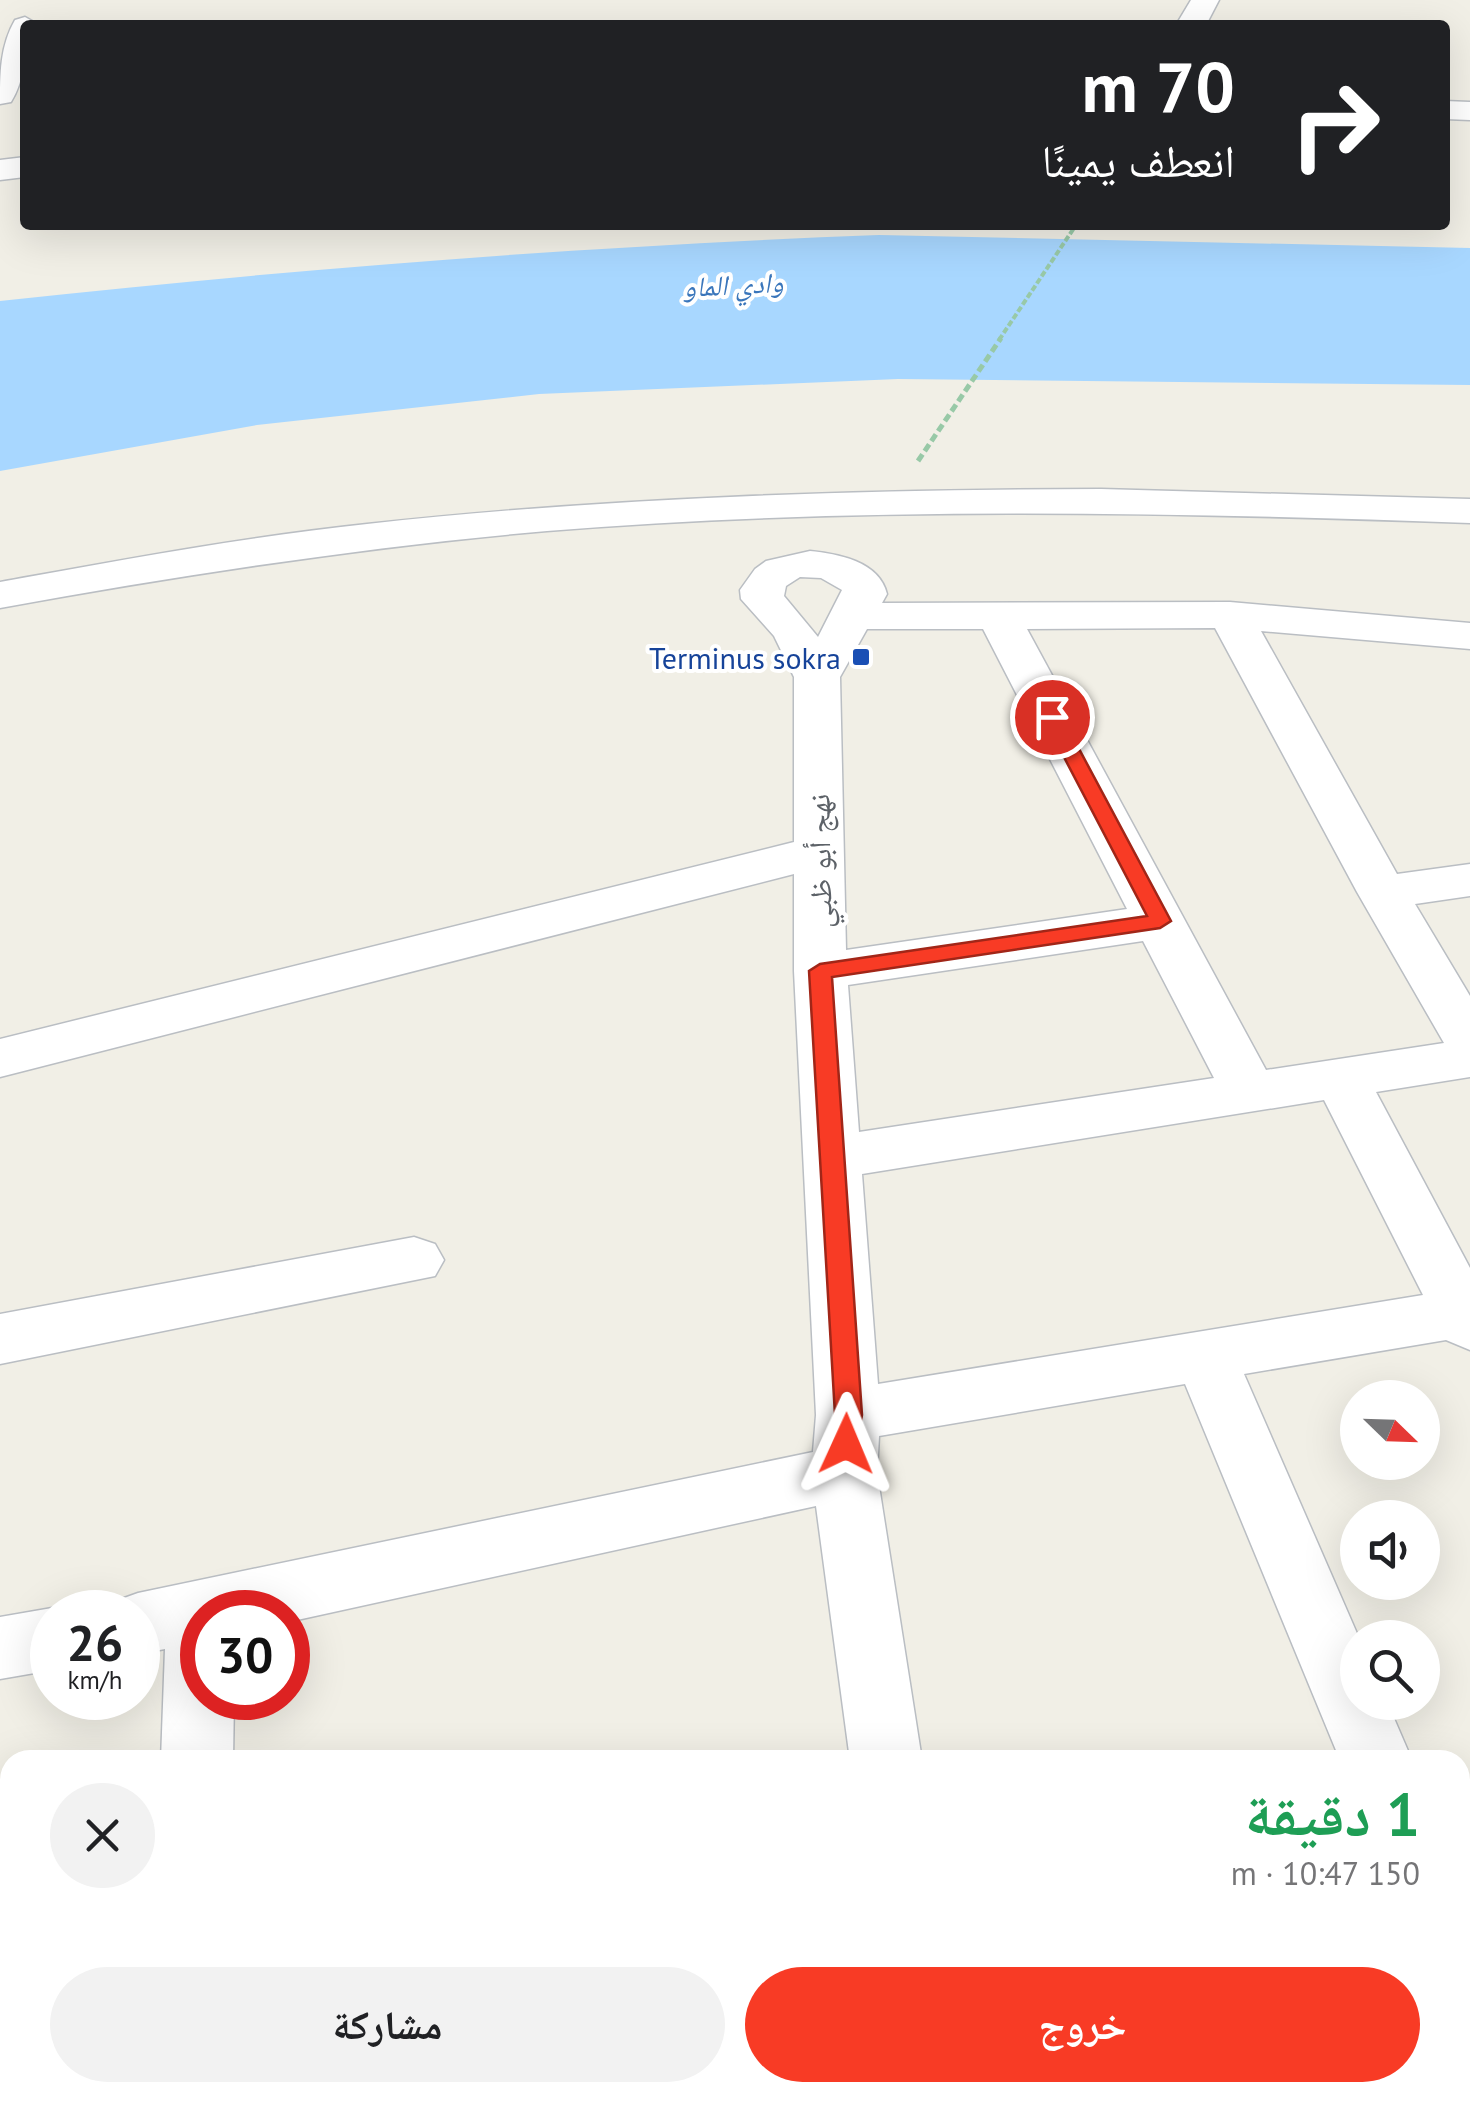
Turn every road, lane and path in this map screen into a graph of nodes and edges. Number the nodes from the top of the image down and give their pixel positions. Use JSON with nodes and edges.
{"nodes":[{"id":1,"x":20,"y":39,"type":"edge"},
{"id":2,"x":0,"y":95,"type":"edge"},
{"id":3,"x":1073,"y":230,"type":"edge"},
{"id":4,"x":892,"y":500,"type":"junction"},
{"id":5,"x":1470,"y":511,"type":"edge"},
{"id":6,"x":0,"y":595,"type":"edge"},
{"id":7,"x":998,"y":615,"type":"junction"},
{"id":8,"x":1230,"y":615,"type":"junction"},
{"id":9,"x":852,"y":616,"type":"junction"},
{"id":10,"x":1470,"y":636,"type":"edge"},
{"id":11,"x":817,"y":677,"type":"junction"},
{"id":12,"x":820,"y":852,"type":"junction"},
{"id":13,"x":1470,"y":880,"type":"edge"},
{"id":14,"x":1382,"y":892,"type":"junction"},
{"id":15,"x":1160,"y":921,"type":"junction"},
{"id":16,"x":820,"y":971,"type":"junction"},
{"id":17,"x":1470,"y":1041,"type":"edge"},
{"id":18,"x":0,"y":1058,"type":"edge"},
{"id":19,"x":1470,"y":1058,"type":"edge"},
{"id":20,"x":1340,"y":1077,"type":"junction"},
{"id":21,"x":1251,"y":1095,"type":"junction"},
{"id":22,"x":834,"y":1157,"type":"junction"},
{"id":23,"x":414,"y":1260,"type":"dead end"},
{"id":24,"x":1467,"y":1319,"type":"edge"},
{"id":25,"x":0,"y":1339,"type":"edge"},
{"id":26,"x":1204,"y":1354,"type":"junction"},
{"id":27,"x":846,"y":1444,"type":"junction"},
{"id":28,"x":169,"y":1618,"type":"edge"},
{"id":29,"x":30,"y":1643,"type":"edge"},
{"id":30,"x":0,"y":1648,"type":"edge"},
{"id":31,"x":195,"y":1750,"type":"edge"},
{"id":32,"x":885,"y":1750,"type":"edge"},
{"id":33,"x":1372,"y":1750,"type":"edge"}],
"edges":[{"from":1,"to":2,"type":"street"},
{"from":3,"to":4,"type":"path"},
{"from":4,"to":5,"type":"street"},
{"from":4,"to":6,"type":"street"},
{"from":7,"to":8,"type":"street"},
{"from":7,"to":9,"type":"street"},
{"from":7,"to":15,"type":"street"},
{"from":8,"to":10,"type":"street"},
{"from":8,"to":14,"type":"street"},
{"from":9,"to":11,"type":"street"},
{"from":9,"to":11,"type":"street"},
{"from":11,"to":12,"type":"street","name":"نهج أبو ظبي"},
{"from":12,"to":16,"type":"street","name":"نهج أبو ظبي"},
{"from":12,"to":18,"type":"street"},
{"from":13,"to":14,"type":"street"},
{"from":14,"to":17,"type":"street"},
{"from":15,"to":16,"type":"street"},
{"from":15,"to":21,"type":"street"},
{"from":16,"to":22,"type":"street","name":"نهج أبو ظبي"},
{"from":19,"to":20,"type":"street"},
{"from":20,"to":21,"type":"street"},
{"from":20,"to":24,"type":"street"},
{"from":21,"to":22,"type":"street"},
{"from":22,"to":27,"type":"street","name":"نهج أبو ظبي"},
{"from":23,"to":25,"type":"street"},
{"from":24,"to":26,"type":"street"},
{"from":26,"to":27,"type":"street"},
{"from":26,"to":33,"type":"street"},
{"from":27,"to":28,"type":"street"},
{"from":27,"to":32,"type":"street","name":"نهج أبو ظبي"},
{"from":28,"to":31,"type":"street"},
{"from":29,"to":30,"type":"street"}]}
